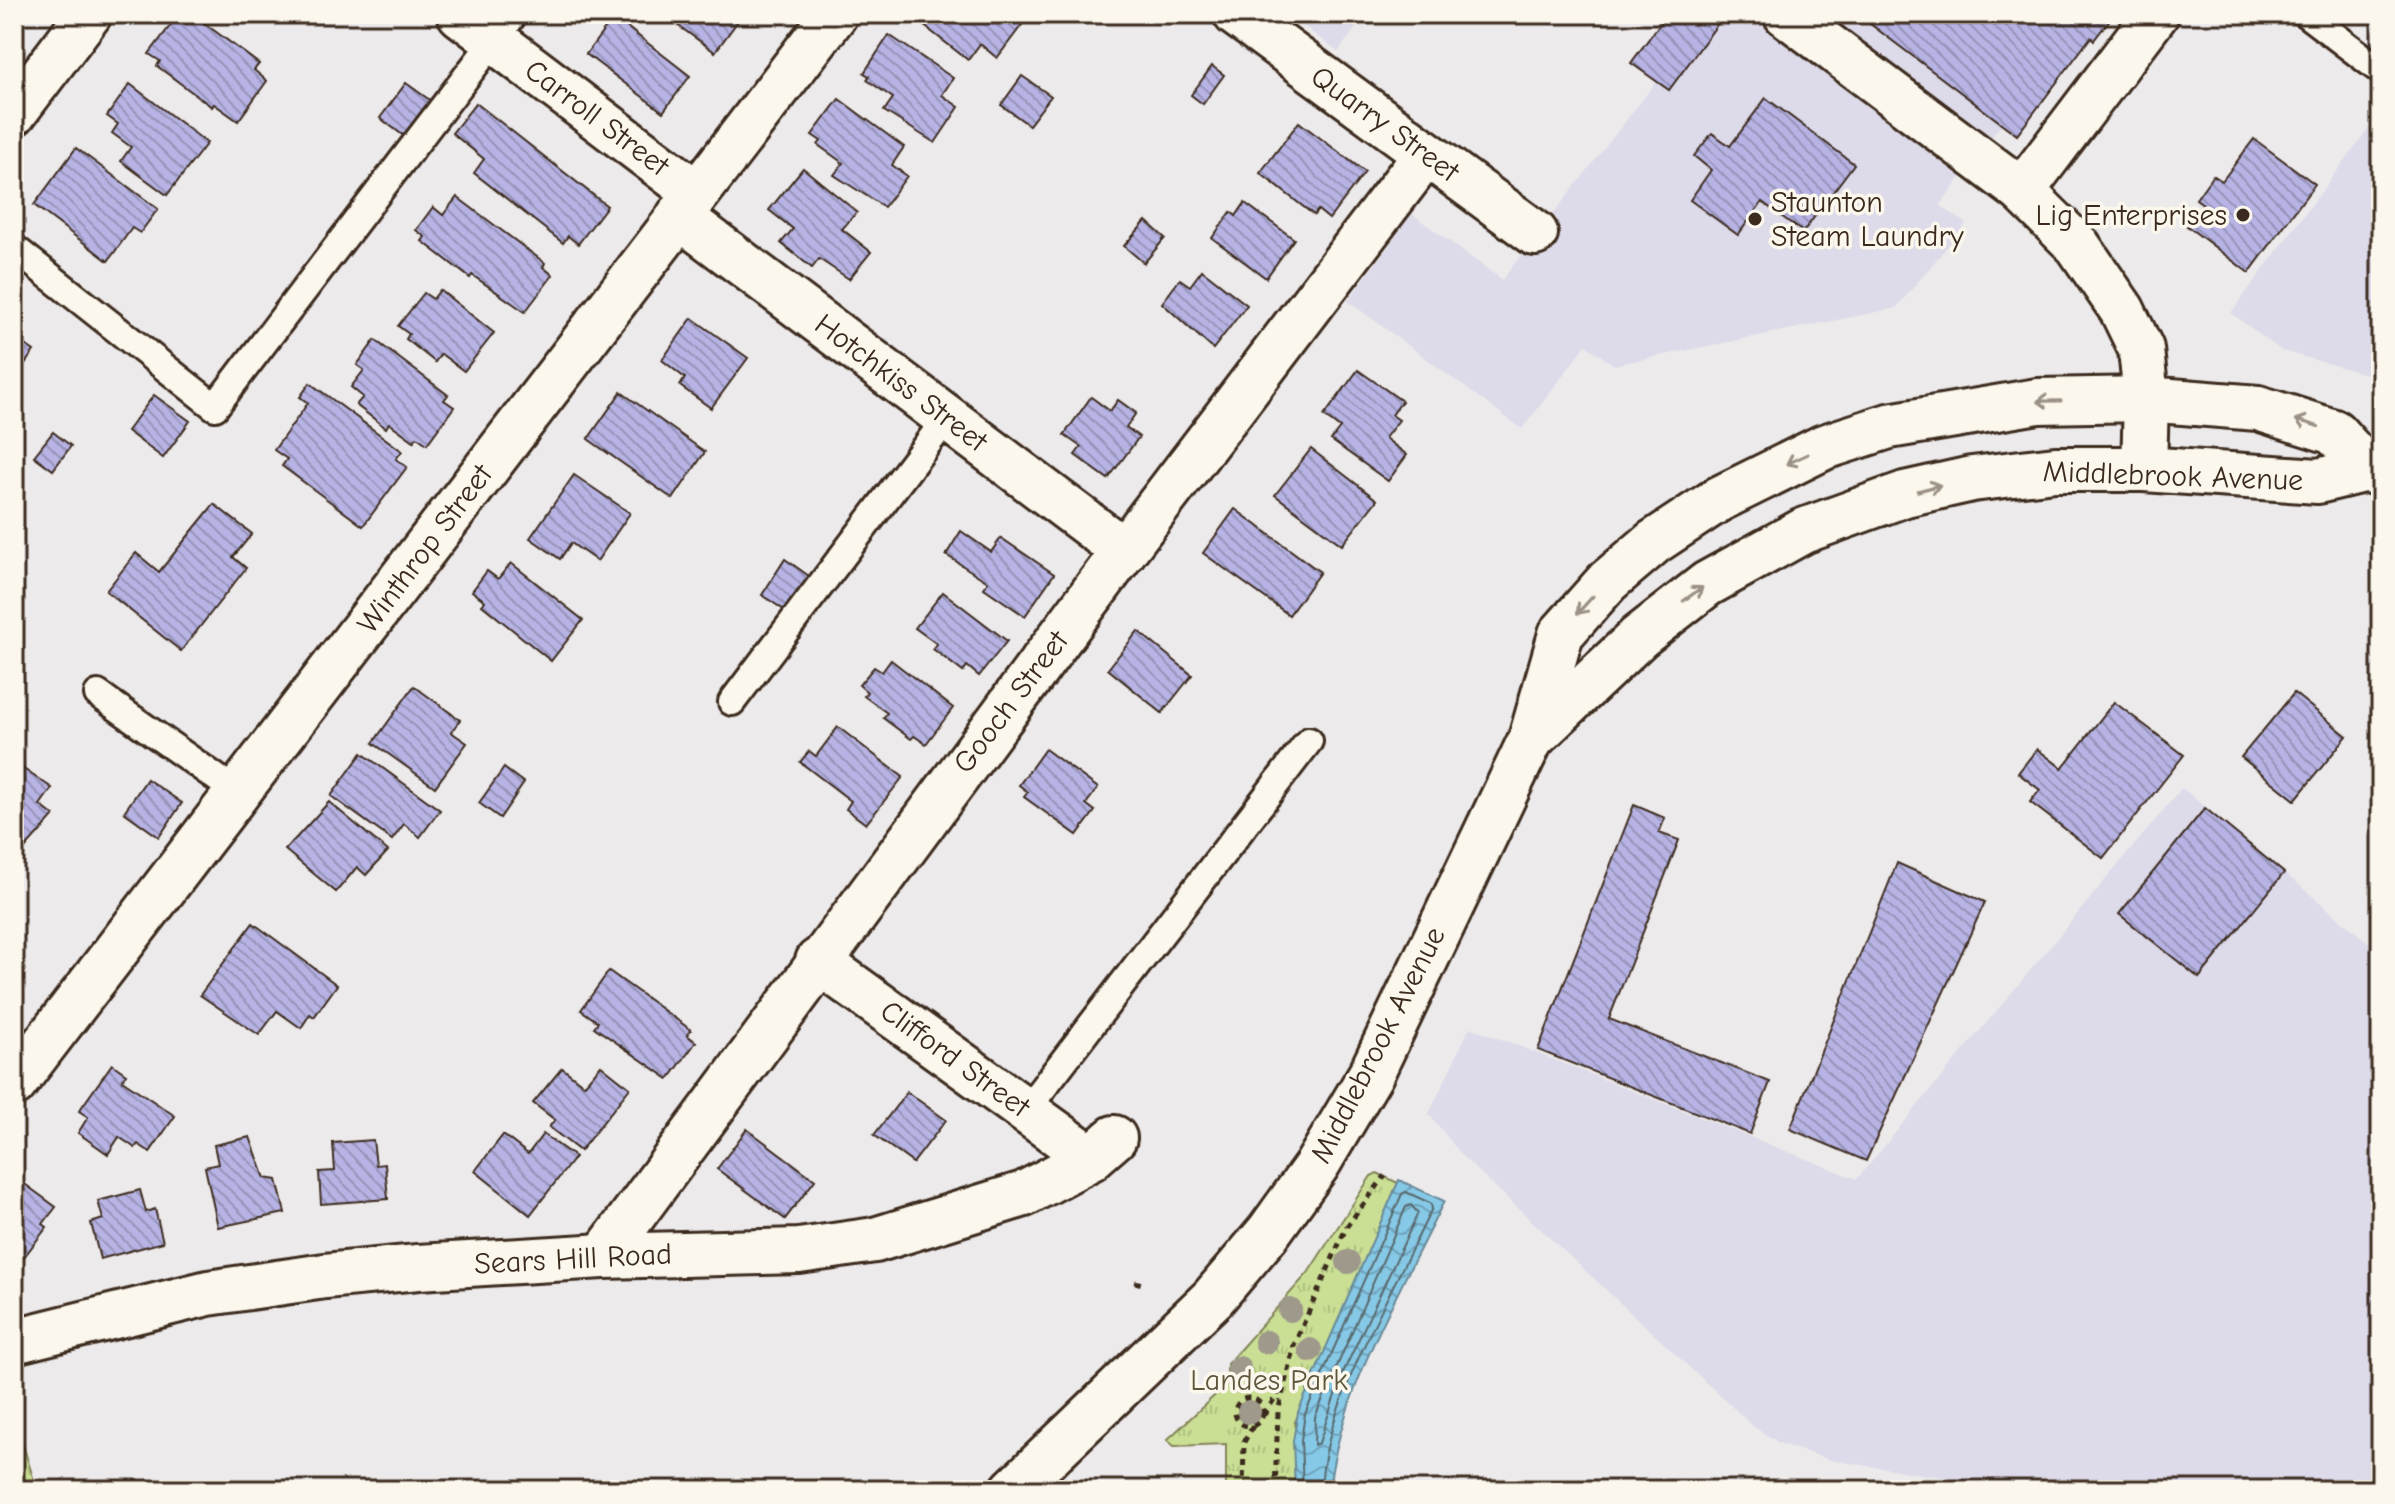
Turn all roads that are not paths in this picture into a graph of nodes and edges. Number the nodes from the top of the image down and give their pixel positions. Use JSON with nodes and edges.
{"nodes":[{"id":1,"x":89,"y":14,"type":"edge"},
{"id":2,"x":835,"y":14,"type":"edge"},
{"id":3,"x":1236,"y":14,"type":"edge"},
{"id":4,"x":1786,"y":14,"type":"edge"},
{"id":5,"x":2156,"y":14,"type":"edge"},
{"id":6,"x":2306,"y":14,"type":"edge"},
{"id":7,"x":489,"y":23,"type":"edge"},
{"id":8,"x":2381,"y":71,"type":"edge"},
{"id":9,"x":14,"y":113,"type":"edge"},
{"id":10,"x":1426,"y":154,"type":"junction"},
{"id":11,"x":2022,"y":191,"type":"junction"},
{"id":12,"x":688,"y":205,"type":"junction"},
{"id":13,"x":1535,"y":233,"type":"dead end"},
{"id":14,"x":14,"y":248,"type":"edge"},
{"id":15,"x":2146,"y":399,"type":"junction"},
{"id":16,"x":947,"y":418,"type":"junction"},
{"id":17,"x":2144,"y":469,"type":"junction"},
{"id":18,"x":2374,"y":472,"type":"edge"},
{"id":19,"x":1124,"y":551,"type":"junction"},
{"id":20,"x":98,"y":694,"type":"dead end"},
{"id":21,"x":732,"y":702,"type":"dead end"},
{"id":22,"x":1531,"y":739,"type":"junction"},
{"id":23,"x":1309,"y":741,"type":"dead end"},
{"id":24,"x":238,"y":793,"type":"junction"},
{"id":25,"x":818,"y":961,"type":"junction"},
{"id":26,"x":14,"y":1084,"type":"edge"},
{"id":27,"x":1026,"y":1110,"type":"junction"},
{"id":28,"x":1102,"y":1148,"type":"joint"},
{"id":29,"x":603,"y":1256,"type":"junction"},
{"id":30,"x":14,"y":1341,"type":"edge"},
{"id":31,"x":1013,"y":1490,"type":"edge"}],
"edges":[{"from":1,"to":9,"type":"street"},
{"from":2,"to":12,"type":"street","name":"Winthrop Street"},
{"from":3,"to":10,"type":"street","name":"Quarry Street"},
{"from":4,"to":11,"type":"street"},
{"from":5,"to":11,"type":"street"},
{"from":6,"to":8,"type":"lane"},
{"from":7,"to":12,"type":"street","name":"Carroll Street"},
{"from":7,"to":14,"type":"lane"},
{"from":10,"to":13,"type":"street","name":"Quarry Street"},
{"from":10,"to":19,"type":"street","name":"Gooch Street"},
{"from":11,"to":15,"type":"street"},
{"from":12,"to":16,"type":"street","name":"Hotchkiss Street"},
{"from":12,"to":24,"type":"street","name":"Winthrop Street"},
{"from":15,"to":17,"type":"street"},
{"from":18,"to":15,"type":"street","name":"Middlebrook Avenue","one_way":true},
{"from":15,"to":22,"type":"street","name":"Middlebrook Avenue","one_way":true},
{"from":16,"to":19,"type":"street","name":"Hotchkiss Street"},
{"from":16,"to":21,"type":"lane"},
{"from":17,"to":18,"type":"street","name":"Middlebrook Avenue"},
{"from":22,"to":17,"type":"street","name":"Middlebrook Avenue","one_way":true},
{"from":19,"to":25,"type":"street","name":"Gooch Street"},
{"from":20,"to":24,"type":"lane"},
{"from":22,"to":31,"type":"street","name":"Middlebrook Avenue"},
{"from":23,"to":27,"type":"lane"},
{"from":24,"to":26,"type":"street","name":"Winthrop Street"},
{"from":25,"to":27,"type":"street","name":"Clifford Street"},
{"from":25,"to":29,"type":"street","name":"Gooch Street"},
{"from":27,"to":28,"type":"street","name":"Clifford Street"},
{"from":28,"to":29,"type":"street","name":"Sears Hill Road"},
{"from":29,"to":30,"type":"street","name":"Sears Hill Road"}]}
